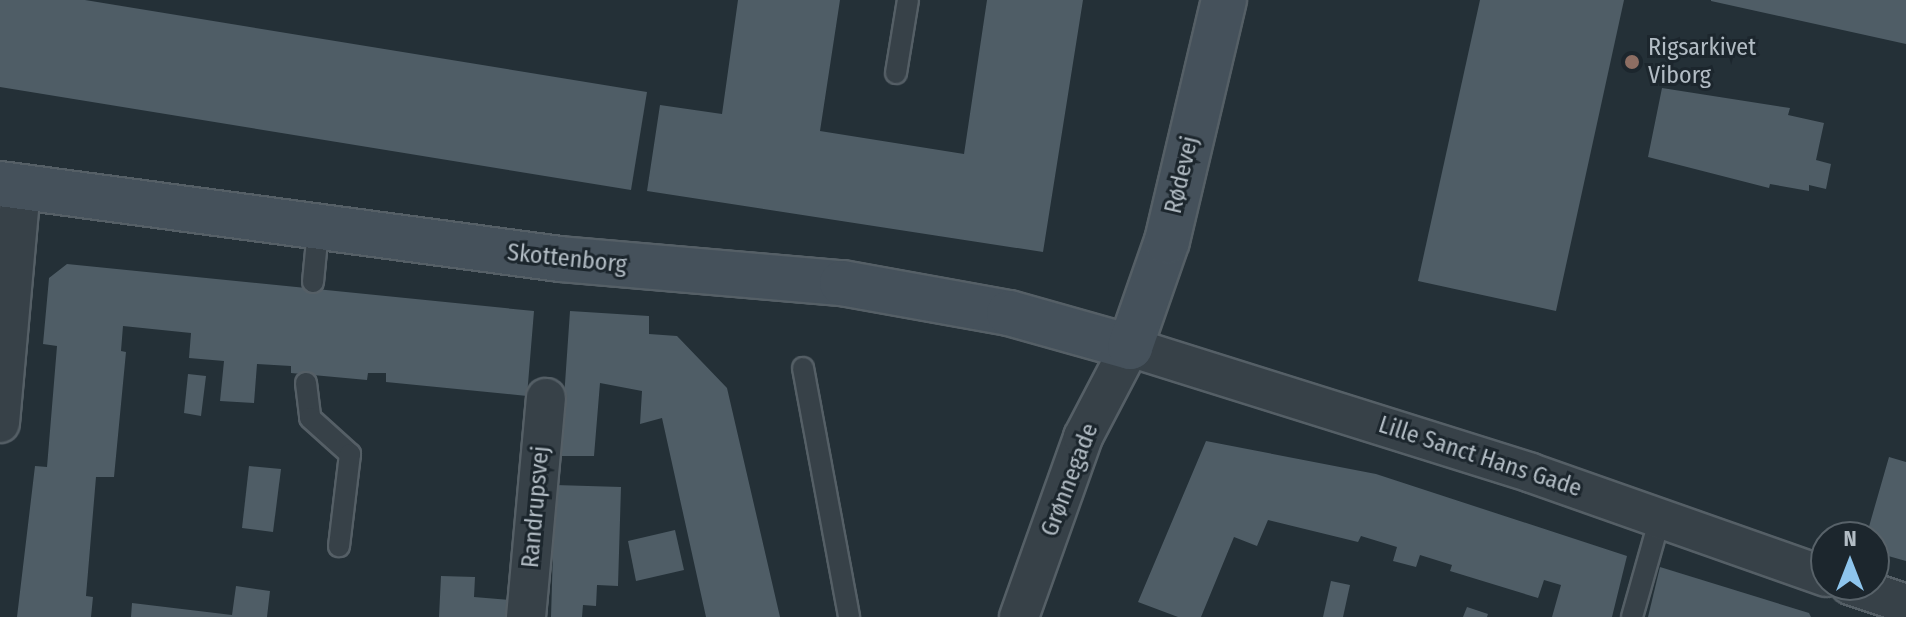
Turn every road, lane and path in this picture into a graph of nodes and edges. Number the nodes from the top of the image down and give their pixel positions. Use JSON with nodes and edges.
{"nodes":[{"id":1,"x":908,"y":0,"type":"edge"},
{"id":2,"x":1224,"y":0,"type":"edge"},
{"id":3,"x":896,"y":73,"type":"dead end"},
{"id":4,"x":10,"y":186,"type":"edge"},
{"id":5,"x":318,"y":230,"type":"junction"},
{"id":6,"x":313,"y":282,"type":"dead end"},
{"id":7,"x":1130,"y":347,"type":"junction"},
{"id":8,"x":803,"y":368,"type":"dead end"},
{"id":9,"x":306,"y":383,"type":"dead end"},
{"id":10,"x":546,"y":398,"type":"dead end"},
{"id":11,"x":0,"y":423,"type":"edge"},
{"id":12,"x":1660,"y":518,"type":"junction"},
{"id":13,"x":339,"y":546,"type":"dead end"},
{"id":14,"x":1810,"y":571,"type":"edge"},
{"id":15,"x":1028,"y":615,"type":"edge"},
{"id":16,"x":526,"y":617,"type":"edge"},
{"id":17,"x":849,"y":617,"type":"edge"},
{"id":18,"x":1632,"y":617,"type":"edge"}],
"edges":[{"from":1,"to":3,"type":"lane"},
{"from":2,"to":7,"type":"street","name":"Rødevej"},
{"from":4,"to":5,"type":"street","name":"Skottenborg"},
{"from":4,"to":11,"type":"street"},
{"from":5,"to":6,"type":"lane"},
{"from":5,"to":7,"type":"street","name":"Skottenborg"},
{"from":7,"to":12,"type":"street","name":"Lille Sanct Hans Gade"},
{"from":7,"to":15,"type":"street","name":"Grønnegade"},
{"from":8,"to":17,"type":"lane"},
{"from":9,"to":13,"type":"lane"},
{"from":10,"to":16,"type":"street","name":"Randrupsvej"},
{"from":12,"to":14,"type":"street","name":"Lille Sanct Hans Gade"},
{"from":12,"to":18,"type":"lane"}]}
